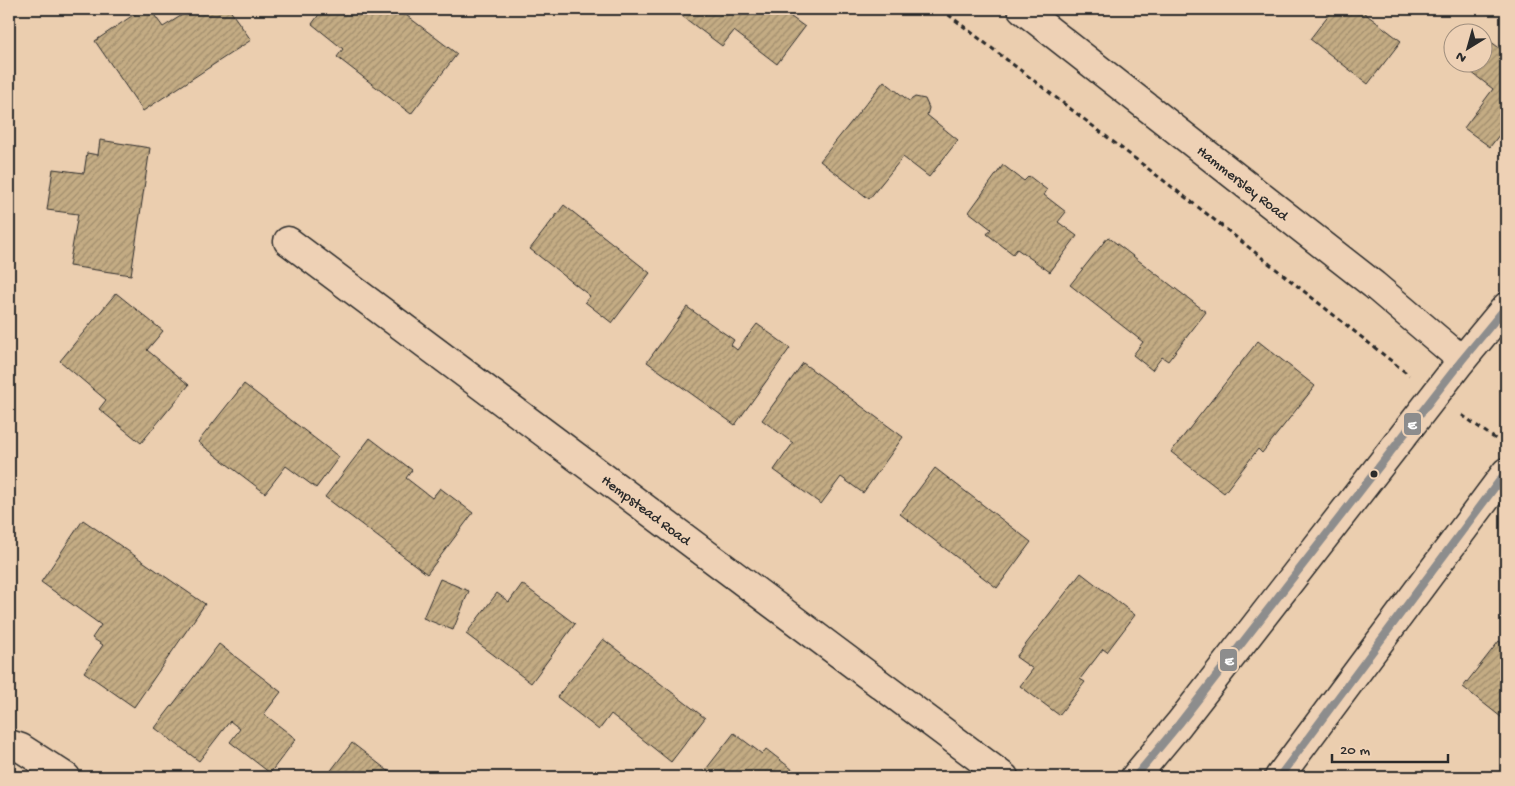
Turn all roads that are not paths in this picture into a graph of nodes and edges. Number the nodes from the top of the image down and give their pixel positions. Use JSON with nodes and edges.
{"nodes":[{"id":1,"x":1022,"y":9,"type":"edge"},
{"id":2,"x":288,"y":240,"type":"dead end"},
{"id":3,"x":1506,"y":307,"type":"edge"},
{"id":4,"x":1462,"y":360,"type":"junction"},
{"id":5,"x":1506,"y":472,"type":"edge"},
{"id":6,"x":9,"y":744,"type":"edge"},
{"id":7,"x":66,"y":777,"type":"edge"},
{"id":8,"x":1004,"y":777,"type":"edge"},
{"id":9,"x":1135,"y":777,"type":"edge"},
{"id":10,"x":1279,"y":777,"type":"edge"}],
"edges":[{"from":1,"to":4,"type":"street","name":"Hammersley Road"},
{"from":2,"to":8,"type":"street","name":"Hempstead Road"},
{"from":3,"to":4,"type":"street"},
{"from":4,"to":9,"type":"street"},
{"from":5,"to":10,"type":"street"},
{"from":6,"to":7,"type":"street"}]}
